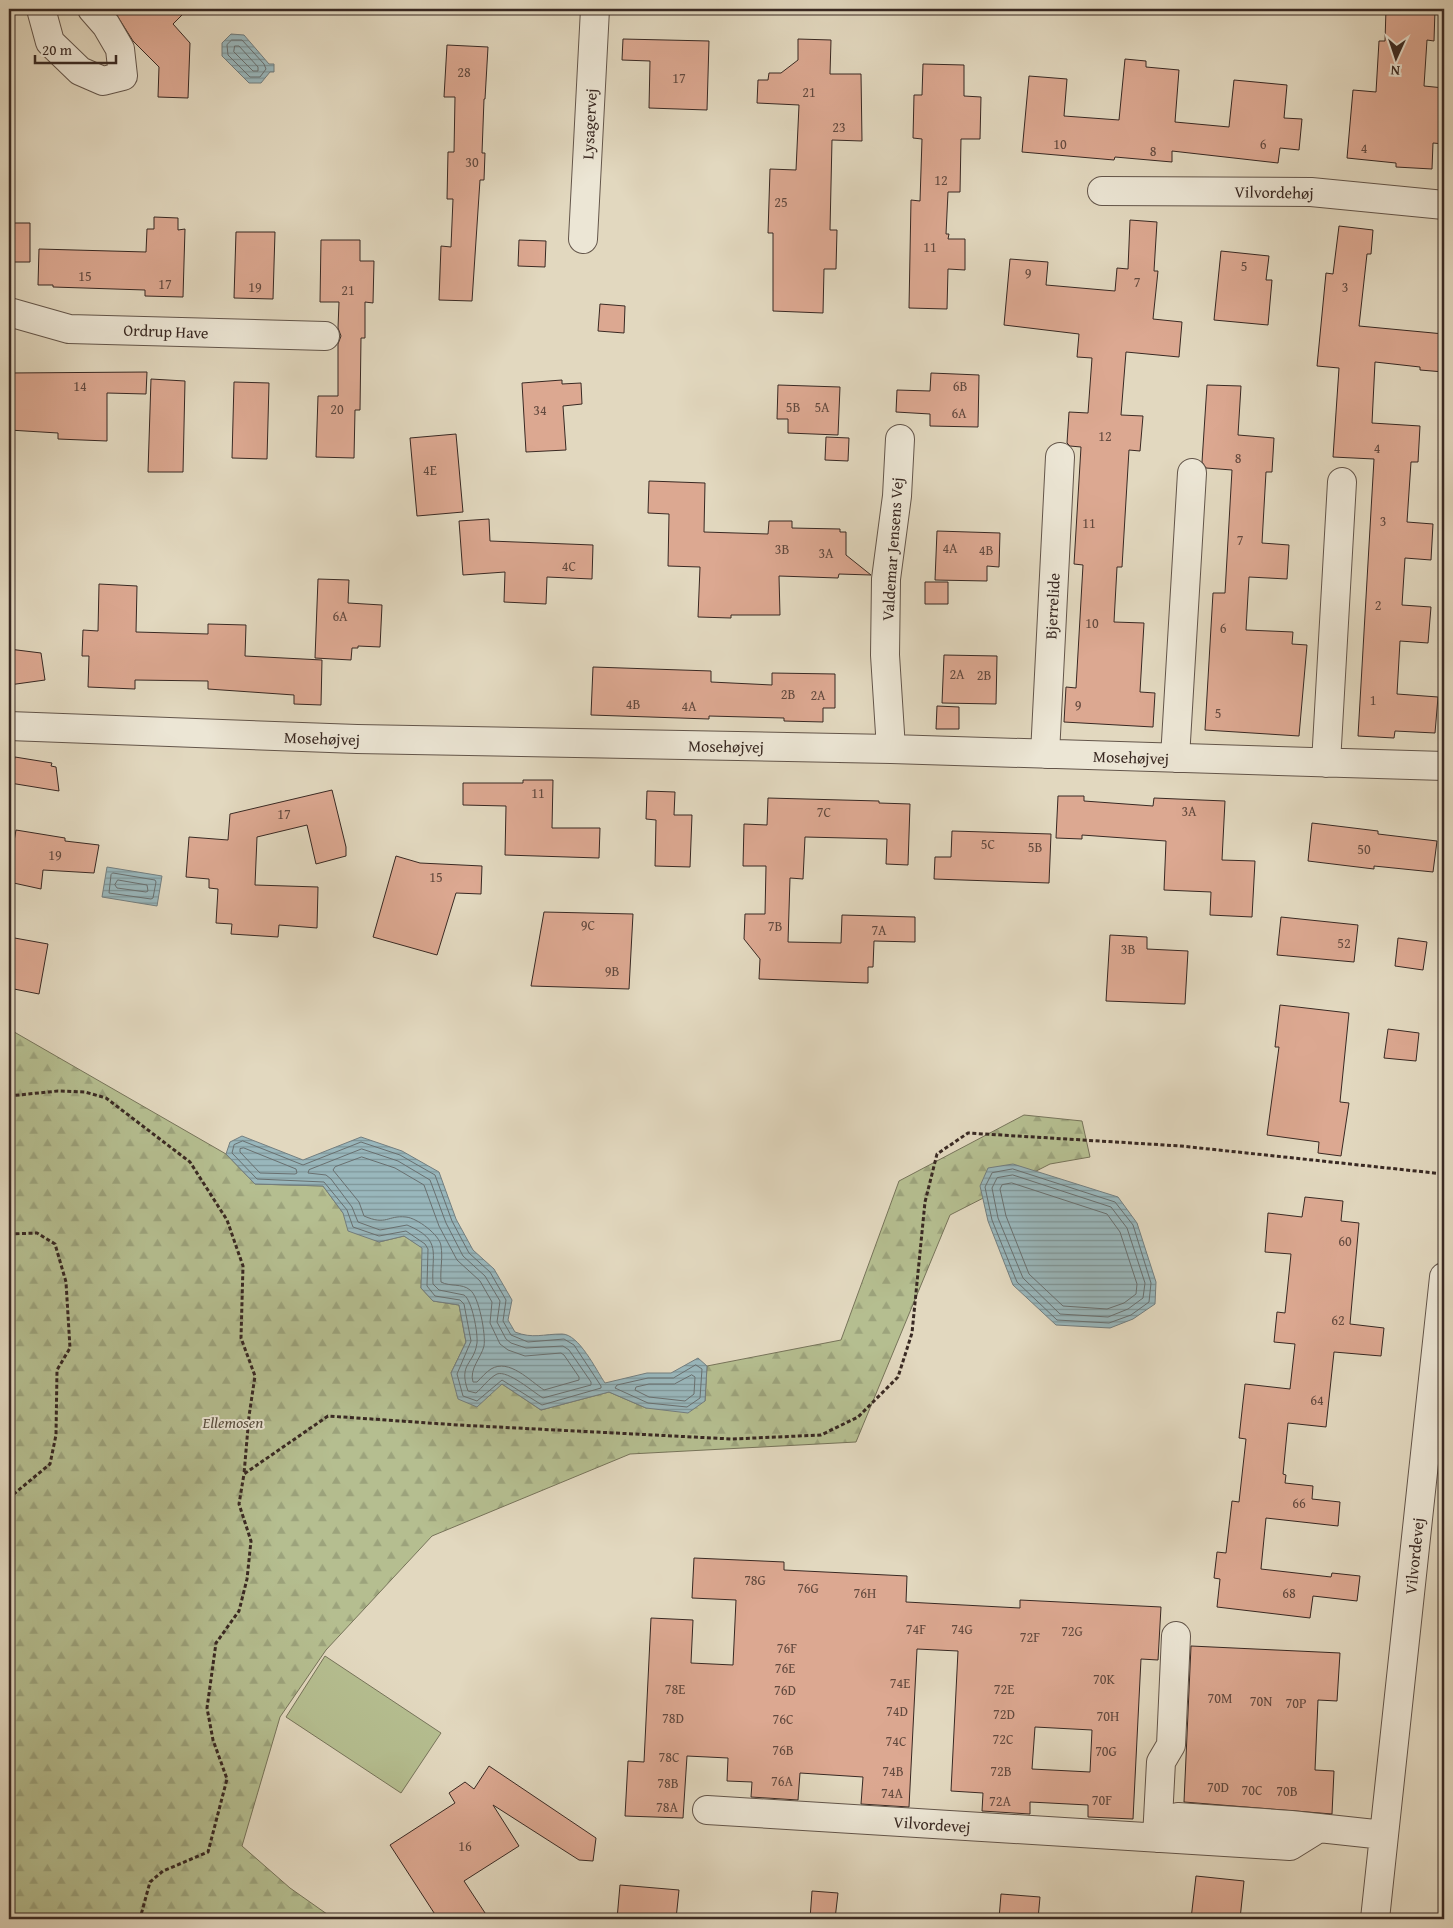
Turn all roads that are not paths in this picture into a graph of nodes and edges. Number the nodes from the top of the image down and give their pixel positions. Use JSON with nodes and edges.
{"nodes":[{"id":1,"x":41,"y":9,"type":"edge"},
{"id":2,"x":92,"y":9,"type":"edge"},
{"id":3,"x":595,"y":9,"type":"edge"},
{"id":4,"x":1102,"y":191,"type":"dead end"},
{"id":5,"x":1444,"y":205,"type":"edge"},
{"id":6,"x":582,"y":239,"type":"dead end"},
{"id":7,"x":9,"y":312,"type":"edge"},
{"id":8,"x":326,"y":336,"type":"dead end"},
{"id":9,"x":900,"y":439,"type":"dead end"},
{"id":10,"x":1060,"y":457,"type":"dead end"},
{"id":11,"x":1192,"y":473,"type":"dead end"},
{"id":12,"x":1342,"y":482,"type":"dead end"},
{"id":13,"x":9,"y":726,"type":"edge"},
{"id":14,"x":891,"y":750,"type":"junction"},
{"id":15,"x":1045,"y":754,"type":"junction"},
{"id":16,"x":1176,"y":758,"type":"junction"},
{"id":17,"x":1326,"y":763,"type":"junction"},
{"id":18,"x":1444,"y":766,"type":"edge"},
{"id":19,"x":1444,"y":1277,"type":"edge"},
{"id":20,"x":1176,"y":1636,"type":"dead end"},
{"id":21,"x":706,"y":1810,"type":"dead end"},
{"id":22,"x":1178,"y":1817,"type":"dead end"},
{"id":23,"x":1319,"y":1828,"type":"junction"},
{"id":24,"x":1384,"y":1835,"type":"junction"},
{"id":25,"x":1157,"y":1838,"type":"junction"},
{"id":26,"x":1375,"y":1919,"type":"edge"}],
"edges":[{"from":1,"to":2,"type":"street"},
{"from":3,"to":6,"type":"street","name":"Lysagervej"},
{"from":4,"to":5,"type":"street","name":"Vilvordehøj"},
{"from":7,"to":8,"type":"street","name":"Ordrup Have"},
{"from":9,"to":14,"type":"street","name":"Valdemar Jensens Vej"},
{"from":10,"to":15,"type":"street","name":"Bjerrelide"},
{"from":11,"to":16,"type":"street"},
{"from":12,"to":17,"type":"street"},
{"from":13,"to":14,"type":"street","name":"Mosehøjvej"},
{"from":14,"to":15,"type":"street","name":"Mosehøjvej"},
{"from":15,"to":16,"type":"street","name":"Mosehøjvej"},
{"from":16,"to":17,"type":"street","name":"Mosehøjvej"},
{"from":17,"to":18,"type":"street","name":"Mosehøjvej"},
{"from":19,"to":24,"type":"street","name":"Vilvordevej"},
{"from":20,"to":25,"type":"street"},
{"from":21,"to":25,"type":"street","name":"Vilvordevej"},
{"from":22,"to":23,"type":"street"},
{"from":23,"to":24,"type":"street"},
{"from":23,"to":25,"type":"street","name":"Vilvordevej"},
{"from":24,"to":26,"type":"street","name":"Vilvordevej"}]}
